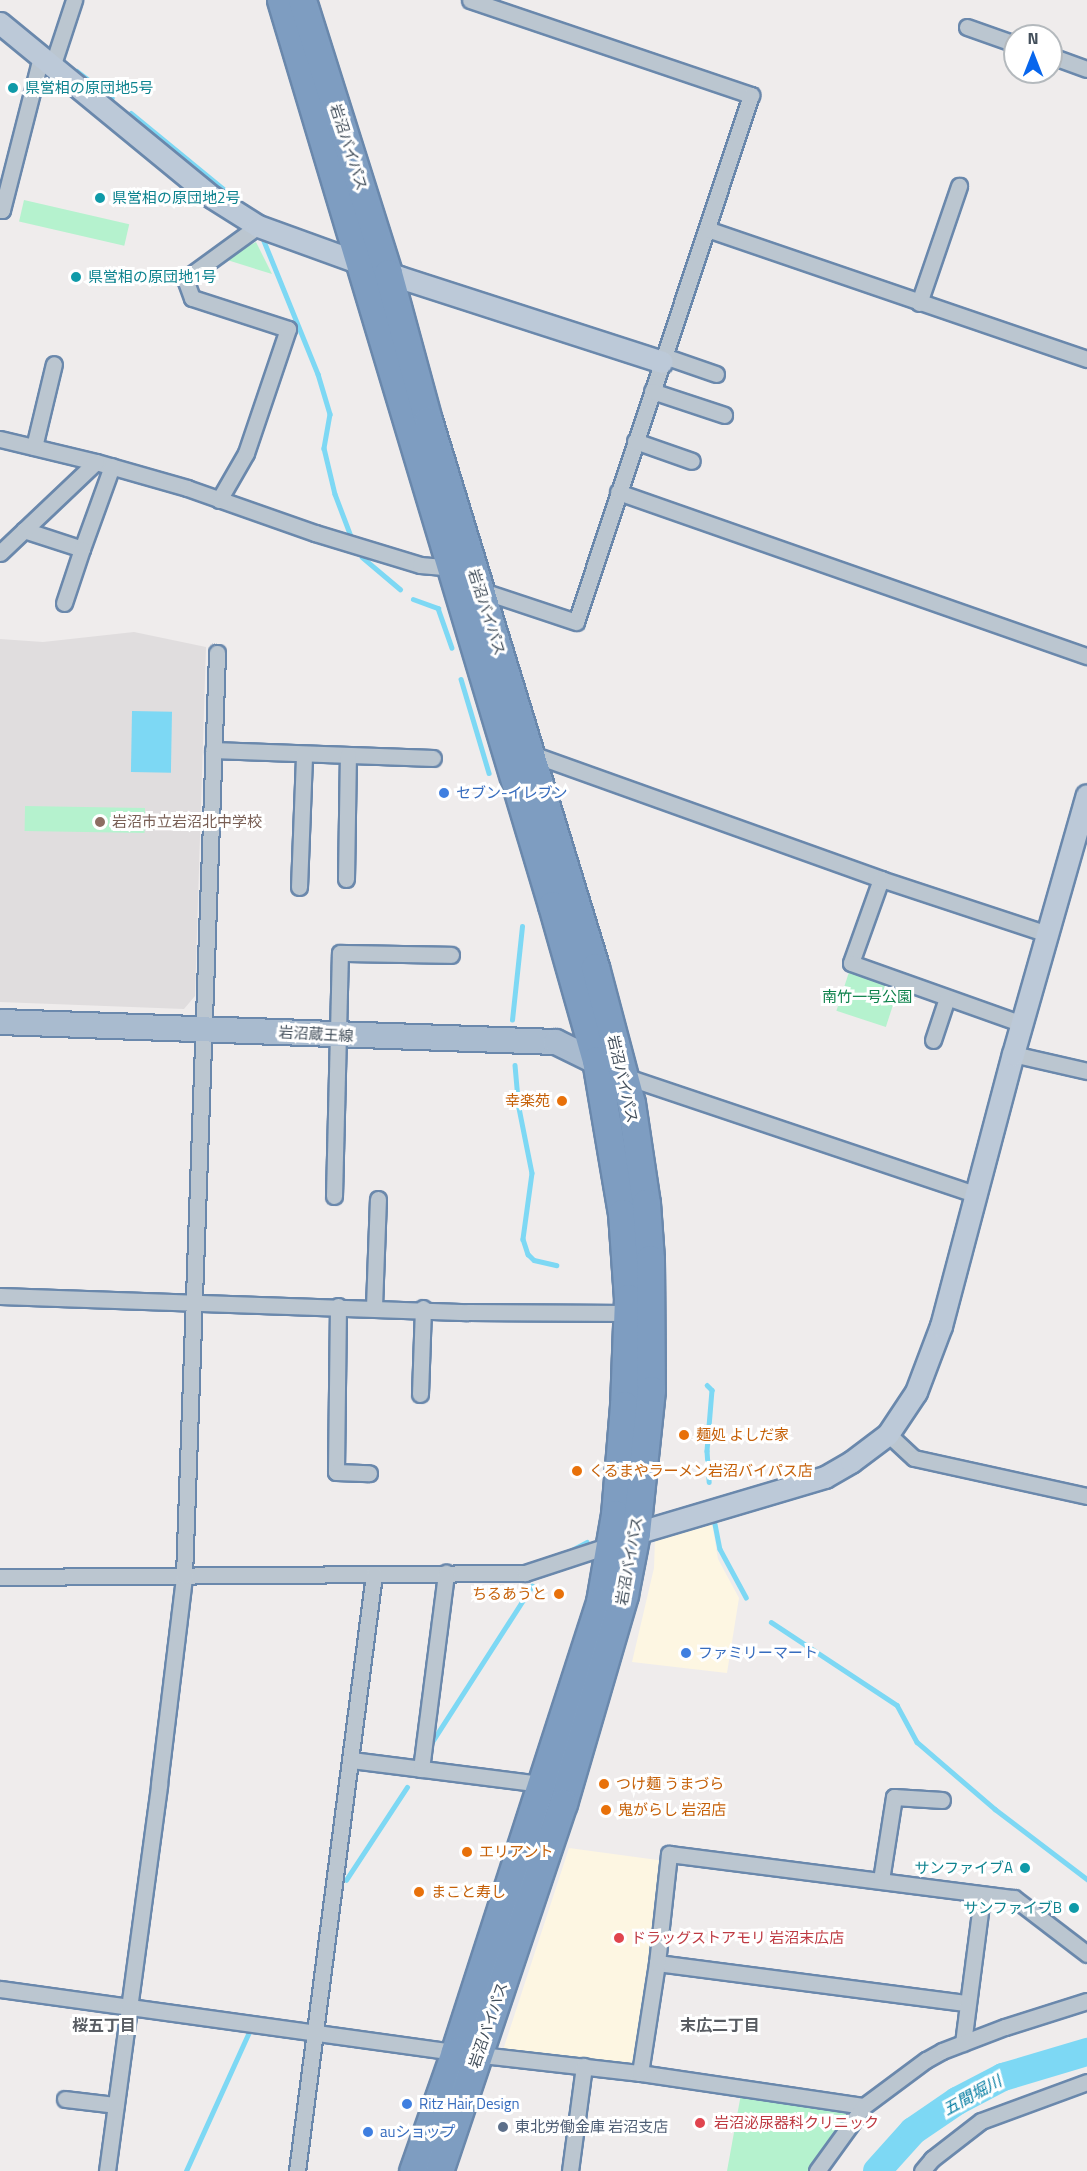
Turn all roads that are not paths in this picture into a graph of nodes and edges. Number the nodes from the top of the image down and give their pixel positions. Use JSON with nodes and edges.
{"nodes":[{"id":1,"x":74,"y":0,"type":"edge"},
{"id":2,"x":281,"y":0,"type":"edge"},
{"id":3,"x":302,"y":0,"type":"edge"},
{"id":4,"x":470,"y":0,"type":"edge"},
{"id":5,"x":0,"y":23,"type":"edge"},
{"id":6,"x":967,"y":27,"type":"dead end"},
{"id":7,"x":1003,"y":40,"type":"edge"},
{"id":8,"x":1063,"y":60,"type":"edge"},
{"id":9,"x":46,"y":62,"type":"junction"},
{"id":10,"x":1087,"y":69,"type":"edge"},
{"id":11,"x":959,"y":186,"type":"dead end"},
{"id":12,"x":0,"y":210,"type":"edge"},
{"id":13,"x":258,"y":226,"type":"junction"},
{"id":14,"x":706,"y":229,"type":"junction"},
{"id":15,"x":358,"y":261,"type":"junction"},
{"id":16,"x":388,"y":273,"type":"junction"},
{"id":17,"x":919,"y":303,"type":"junction"},
{"id":18,"x":663,"y":359,"type":"junction"},
{"id":19,"x":1087,"y":359,"type":"edge"},
{"id":20,"x":54,"y":364,"type":"dead end"},
{"id":21,"x":716,"y":374,"type":"dead end"},
{"id":22,"x":652,"y":391,"type":"junction"},
{"id":23,"x":724,"y":415,"type":"dead end"},
{"id":24,"x":0,"y":439,"type":"edge"},
{"id":25,"x":635,"y":441,"type":"junction"},
{"id":26,"x":34,"y":447,"type":"junction"},
{"id":27,"x":692,"y":461,"type":"dead end"},
{"id":28,"x":96,"y":462,"type":"junction"},
{"id":29,"x":112,"y":466,"type":"junction"},
{"id":30,"x":618,"y":492,"type":"junction"},
{"id":31,"x":219,"y":500,"type":"junction"},
{"id":32,"x":24,"y":530,"type":"junction"},
{"id":33,"x":82,"y":549,"type":"junction"},
{"id":34,"x":0,"y":554,"type":"edge"},
{"id":35,"x":452,"y":568,"type":"junction"},
{"id":36,"x":480,"y":590,"type":"junction"},
{"id":37,"x":64,"y":603,"type":"dead end"},
{"id":38,"x":217,"y":653,"type":"dead end"},
{"id":39,"x":1087,"y":656,"type":"edge"},
{"id":40,"x":213,"y":750,"type":"junction"},
{"id":41,"x":304,"y":754,"type":"junction"},
{"id":42,"x":532,"y":754,"type":"junction"},
{"id":43,"x":348,"y":755,"type":"junction"},
{"id":44,"x":433,"y":758,"type":"dead end"},
{"id":45,"x":1087,"y":795,"type":"edge"},
{"id":46,"x":346,"y":879,"type":"dead end"},
{"id":47,"x":881,"y":879,"type":"junction"},
{"id":48,"x":299,"y":887,"type":"dead end"},
{"id":49,"x":1047,"y":934,"type":"junction"},
{"id":50,"x":451,"y":955,"type":"dead end"},
{"id":51,"x":947,"y":998,"type":"junction"},
{"id":52,"x":0,"y":1022,"type":"edge"},
{"id":53,"x":1022,"y":1024,"type":"junction"},
{"id":54,"x":204,"y":1029,"type":"junction"},
{"id":55,"x":338,"y":1035,"type":"junction"},
{"id":56,"x":933,"y":1040,"type":"dead end"},
{"id":57,"x":1013,"y":1054,"type":"junction"},
{"id":58,"x":596,"y":1060,"type":"junction"},
{"id":59,"x":1087,"y":1071,"type":"edge"},
{"id":60,"x":624,"y":1076,"type":"junction"},
{"id":61,"x":977,"y":1195,"type":"junction"},
{"id":62,"x":334,"y":1196,"type":"dead end"},
{"id":63,"x":378,"y":1199,"type":"dead end"},
{"id":64,"x":0,"y":1296,"type":"edge"},
{"id":65,"x":195,"y":1303,"type":"junction"},
{"id":66,"x":339,"y":1306,"type":"junction"},
{"id":67,"x":374,"y":1307,"type":"junction"},
{"id":68,"x":423,"y":1308,"type":"junction"},
{"id":69,"x":627,"y":1313,"type":"junction"},
{"id":70,"x":420,"y":1395,"type":"dead end"},
{"id":71,"x":888,"y":1434,"type":"junction"},
{"id":72,"x":369,"y":1473,"type":"dead end"},
{"id":73,"x":1087,"y":1496,"type":"edge"},
{"id":74,"x":636,"y":1533,"type":"junction"},
{"id":75,"x":610,"y":1545,"type":"junction"},
{"id":76,"x":446,"y":1573,"type":"junction"},
{"id":77,"x":374,"y":1574,"type":"junction"},
{"id":78,"x":184,"y":1576,"type":"junction"},
{"id":79,"x":0,"y":1577,"type":"edge"},
{"id":80,"x":351,"y":1760,"type":"junction"},
{"id":81,"x":421,"y":1769,"type":"junction"},
{"id":82,"x":542,"y":1784,"type":"junction"},
{"id":83,"x":942,"y":1800,"type":"dead end"},
{"id":84,"x":881,"y":1880,"type":"junction"},
{"id":85,"x":982,"y":1896,"type":"junction"},
{"id":86,"x":1087,"y":1954,"type":"edge"},
{"id":87,"x":657,"y":1963,"type":"junction"},
{"id":88,"x":0,"y":1989,"type":"edge"},
{"id":89,"x":1087,"y":2001,"type":"edge"},
{"id":90,"x":967,"y":2003,"type":"junction"},
{"id":91,"x":129,"y":2005,"type":"junction"},
{"id":92,"x":317,"y":2031,"type":"junction"},
{"id":93,"x":963,"y":2043,"type":"junction"},
{"id":94,"x":467,"y":2053,"type":"junction"},
{"id":95,"x":584,"y":2066,"type":"junction"},
{"id":96,"x":640,"y":2073,"type":"junction"},
{"id":97,"x":1087,"y":2082,"type":"edge"},
{"id":98,"x":65,"y":2099,"type":"dead end"},
{"id":99,"x":116,"y":2105,"type":"junction"},
{"id":100,"x":864,"y":2106,"type":"junction"},
{"id":101,"x":107,"y":2171,"type":"edge"},
{"id":102,"x":297,"y":2171,"type":"edge"},
{"id":103,"x":413,"y":2171,"type":"edge"},
{"id":104,"x":439,"y":2171,"type":"edge"},
{"id":105,"x":570,"y":2171,"type":"edge"},
{"id":106,"x":817,"y":2171,"type":"edge"},
{"id":107,"x":922,"y":2171,"type":"edge"}],
"edges":[{"from":1,"to":9,"type":"street"},
{"from":2,"to":15,"type":"highway","name":"岩沼バイパス"},
{"from":3,"to":16,"type":"highway","name":"岩沼バイパス"},
{"from":4,"to":14,"type":"street"},
{"from":5,"to":9,"type":"street"},
{"from":6,"to":7,"type":"street"},
{"from":8,"to":10,"type":"street"},
{"from":9,"to":12,"type":"street"},
{"from":9,"to":13,"type":"street"},
{"from":11,"to":17,"type":"street"},
{"from":13,"to":15,"type":"street"},
{"from":13,"to":31,"type":"street"},
{"from":14,"to":17,"type":"street"},
{"from":14,"to":18,"type":"street"},
{"from":15,"to":16,"type":"street"},
{"from":15,"to":35,"type":"highway","name":"岩沼バイパス"},
{"from":16,"to":18,"type":"street"},
{"from":16,"to":36,"type":"highway","name":"岩沼バイパス"},
{"from":17,"to":19,"type":"street"},
{"from":18,"to":21,"type":"street"},
{"from":18,"to":22,"type":"street"},
{"from":20,"to":26,"type":"street"},
{"from":22,"to":23,"type":"street"},
{"from":22,"to":25,"type":"street"},
{"from":24,"to":26,"type":"street"},
{"from":25,"to":27,"type":"street"},
{"from":25,"to":30,"type":"street"},
{"from":26,"to":28,"type":"street"},
{"from":28,"to":29,"type":"street"},
{"from":28,"to":32,"type":"street"},
{"from":29,"to":31,"type":"street"},
{"from":29,"to":33,"type":"street"},
{"from":30,"to":36,"type":"street"},
{"from":30,"to":39,"type":"street"},
{"from":31,"to":35,"type":"street"},
{"from":32,"to":33,"type":"street"},
{"from":32,"to":34,"type":"street"},
{"from":33,"to":37,"type":"street"},
{"from":35,"to":58,"type":"highway","name":"岩沼バイパス"},
{"from":36,"to":42,"type":"highway","name":"岩沼バイパス"},
{"from":38,"to":40,"type":"street"},
{"from":40,"to":41,"type":"street"},
{"from":40,"to":54,"type":"street"},
{"from":41,"to":43,"type":"street"},
{"from":41,"to":48,"type":"street"},
{"from":42,"to":47,"type":"street"},
{"from":42,"to":60,"type":"highway","name":"岩沼バイパス"},
{"from":43,"to":44,"type":"street"},
{"from":43,"to":46,"type":"street"},
{"from":45,"to":49,"type":"street"},
{"from":47,"to":49,"type":"street"},
{"from":47,"to":51,"type":"street"},
{"from":49,"to":53,"type":"street"},
{"from":50,"to":55,"type":"street"},
{"from":51,"to":53,"type":"street"},
{"from":51,"to":56,"type":"street"},
{"from":52,"to":54,"type":"main road","name":"岩沼蔵王線"},
{"from":53,"to":57,"type":"street"},
{"from":54,"to":55,"type":"main road","name":"岩沼蔵王線"},
{"from":54,"to":65,"type":"street"},
{"from":55,"to":58,"type":"main road","name":"岩沼蔵王線"},
{"from":55,"to":62,"type":"street"},
{"from":57,"to":59,"type":"street"},
{"from":57,"to":61,"type":"street"},
{"from":58,"to":60,"type":"main road","name":"岩沼蔵王線"},
{"from":58,"to":69,"type":"highway","name":"岩沼バイパス"},
{"from":60,"to":61,"type":"street"},
{"from":60,"to":74,"type":"highway","name":"岩沼バイパス"},
{"from":61,"to":71,"type":"street"},
{"from":63,"to":67,"type":"street"},
{"from":64,"to":65,"type":"street"},
{"from":65,"to":66,"type":"street"},
{"from":65,"to":78,"type":"street"},
{"from":66,"to":67,"type":"street"},
{"from":66,"to":72,"type":"street"},
{"from":67,"to":68,"type":"street"},
{"from":68,"to":69,"type":"street"},
{"from":68,"to":70,"type":"street"},
{"from":69,"to":75,"type":"highway","name":"岩沼バイパス"},
{"from":71,"to":73,"type":"street"},
{"from":71,"to":74,"type":"street"},
{"from":74,"to":75,"type":"street"},
{"from":74,"to":94,"type":"highway","name":"岩沼バイパス"},
{"from":75,"to":76,"type":"street"},
{"from":75,"to":82,"type":"highway","name":"岩沼バイパス"},
{"from":76,"to":77,"type":"street"},
{"from":76,"to":81,"type":"street"},
{"from":77,"to":78,"type":"street"},
{"from":77,"to":80,"type":"street"},
{"from":78,"to":79,"type":"street"},
{"from":78,"to":91,"type":"street"},
{"from":80,"to":81,"type":"street"},
{"from":80,"to":92,"type":"street"},
{"from":81,"to":82,"type":"street"},
{"from":82,"to":94,"type":"highway","name":"岩沼バイパス"},
{"from":83,"to":84,"type":"street"},
{"from":84,"to":85,"type":"street"},
{"from":84,"to":87,"type":"street"},
{"from":85,"to":86,"type":"street"},
{"from":85,"to":90,"type":"street"},
{"from":87,"to":90,"type":"street"},
{"from":87,"to":96,"type":"street"},
{"from":88,"to":91,"type":"street"},
{"from":89,"to":93,"type":"street"},
{"from":90,"to":93,"type":"street"},
{"from":91,"to":92,"type":"street"},
{"from":91,"to":99,"type":"street"},
{"from":92,"to":94,"type":"street"},
{"from":92,"to":102,"type":"street"},
{"from":93,"to":100,"type":"street"},
{"from":94,"to":95,"type":"street"},
{"from":94,"to":103,"type":"highway","name":"岩沼バイパス"},
{"from":94,"to":104,"type":"highway","name":"岩沼バイパス"},
{"from":95,"to":96,"type":"street"},
{"from":95,"to":105,"type":"street"},
{"from":96,"to":100,"type":"street"},
{"from":97,"to":107,"type":"street"},
{"from":98,"to":99,"type":"street"},
{"from":99,"to":101,"type":"street"},
{"from":100,"to":106,"type":"street"}]}
